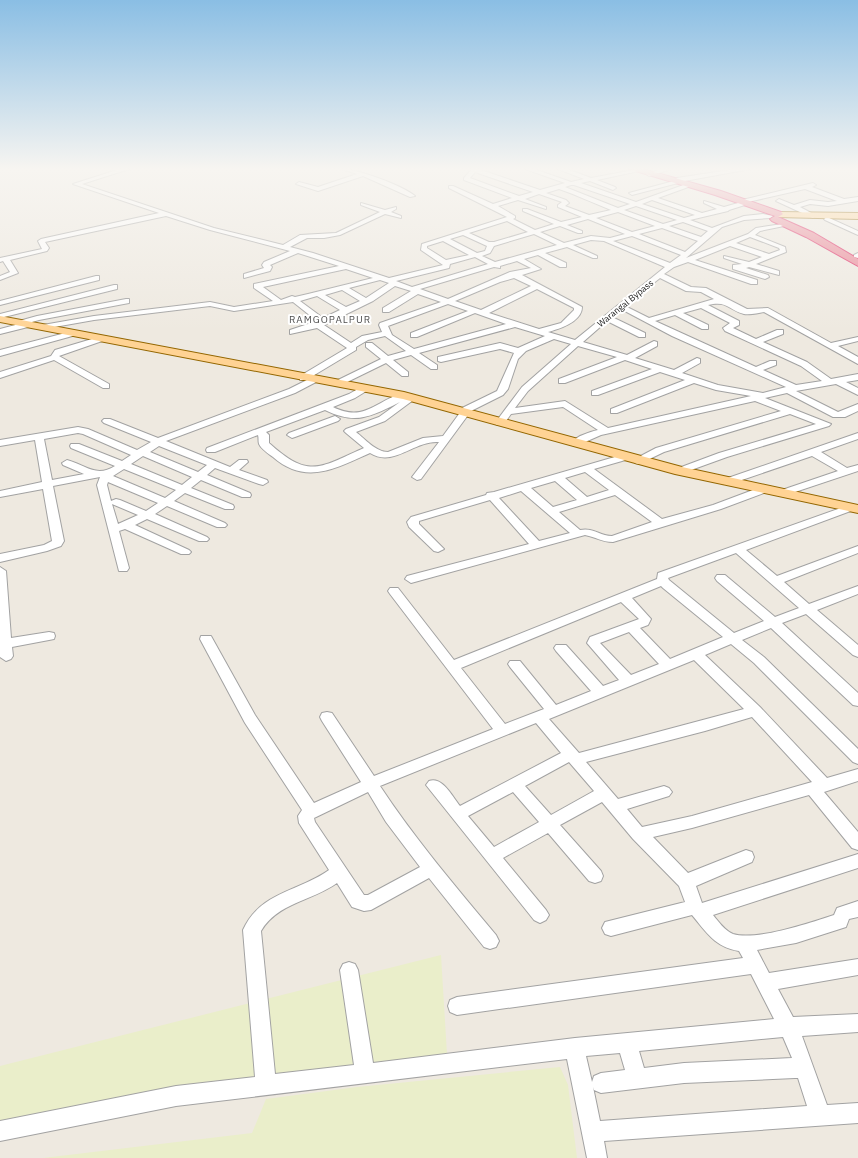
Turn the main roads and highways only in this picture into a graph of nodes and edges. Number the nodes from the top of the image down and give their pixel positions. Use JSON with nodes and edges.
{"nodes":[{"id":1,"x":788,"y":223,"type":"edge"},
{"id":2,"x":857,"y":258,"type":"edge"},
{"id":3,"x":0,"y":317,"type":"edge"},
{"id":4,"x":853,"y":506,"type":"edge"}],
"edges":[{"from":1,"to":2,"type":"highway"},
{"from":3,"to":4,"type":"main road"}]}
